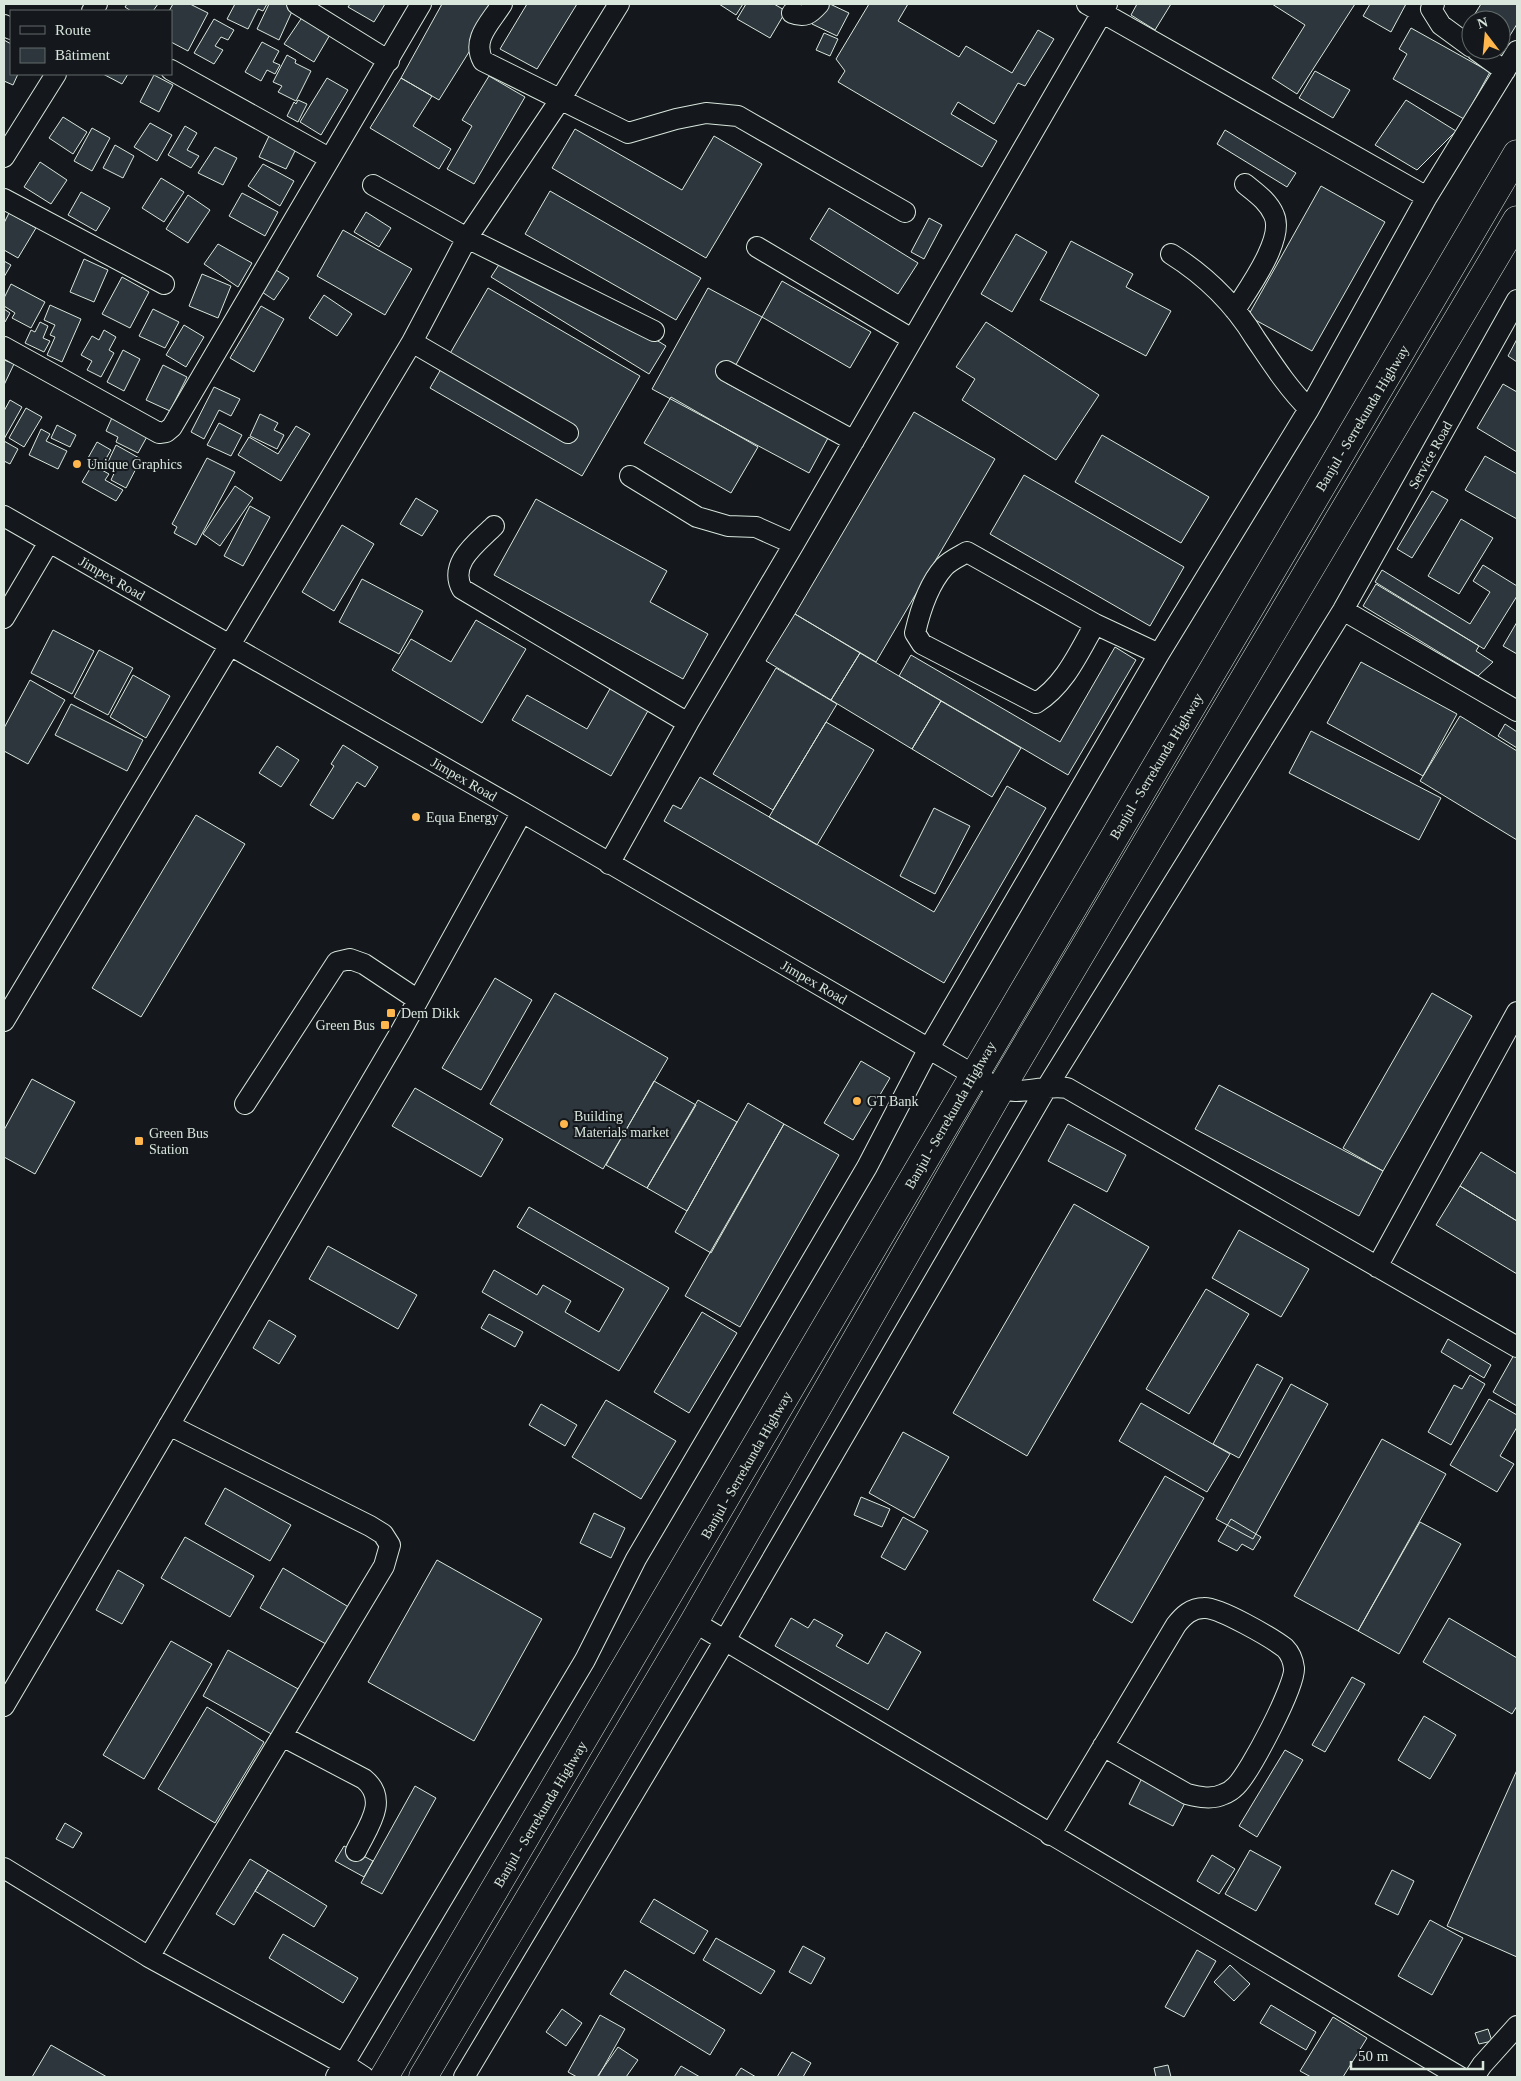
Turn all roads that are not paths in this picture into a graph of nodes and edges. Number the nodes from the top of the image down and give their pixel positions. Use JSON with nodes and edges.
{"nodes":[{"id":1,"x":297,"y":4,"type":"edge"},
{"id":2,"x":421,"y":4,"type":"edge"},
{"id":3,"x":502,"y":4,"type":"edge"},
{"id":4,"x":619,"y":4,"type":"edge"},
{"id":5,"x":819,"y":4,"type":"edge"},
{"id":6,"x":1434,"y":4,"type":"edge"},
{"id":7,"x":1098,"y":7,"type":"edge"},
{"id":8,"x":792,"y":13,"type":"dead end"},
{"id":9,"x":1461,"y":40,"type":"edge"},
{"id":10,"x":1517,"y":51,"type":"edge"},
{"id":11,"x":1490,"y":60,"type":"edge"},
{"id":12,"x":389,"y":61,"type":"junction"},
{"id":13,"x":1505,"y":70,"type":"junction"},
{"id":14,"x":172,"y":71,"type":"edge"},
{"id":15,"x":55,"y":75,"type":"edge"},
{"id":16,"x":560,"y":100,"type":"junction"},
{"id":17,"x":4,"y":154,"type":"edge"},
{"id":18,"x":1517,"y":154,"type":"edge"},
{"id":19,"x":329,"y":158,"type":"junction"},
{"id":20,"x":1245,"y":184,"type":"dead end"},
{"id":21,"x":373,"y":185,"type":"dead end"},
{"id":22,"x":1427,"y":197,"type":"junction"},
{"id":23,"x":4,"y":199,"type":"edge"},
{"id":24,"x":905,"y":212,"type":"dead end"},
{"id":25,"x":1517,"y":220,"type":"edge"},
{"id":26,"x":467,"y":238,"type":"junction"},
{"id":27,"x":757,"y":247,"type":"dead end"},
{"id":28,"x":1171,"y":254,"type":"dead end"},
{"id":29,"x":164,"y":284,"type":"dead end"},
{"id":30,"x":1517,"y":300,"type":"edge"},
{"id":31,"x":1236,"y":310,"type":"junction"},
{"id":32,"x":654,"y":331,"type":"dead end"},
{"id":33,"x":912,"y":339,"type":"junction"},
{"id":34,"x":412,"y":342,"type":"junction"},
{"id":35,"x":4,"y":347,"type":"edge"},
{"id":36,"x":726,"y":371,"type":"dead end"},
{"id":37,"x":1309,"y":408,"type":"junction"},
{"id":38,"x":568,"y":433,"type":"dead end"},
{"id":39,"x":854,"y":441,"type":"junction"},
{"id":40,"x":630,"y":476,"type":"dead end"},
{"id":41,"x":4,"y":516,"type":"edge"},
{"id":42,"x":494,"y":526,"type":"dead end"},
{"id":43,"x":49,"y":542,"type":"junction"},
{"id":44,"x":794,"y":544,"type":"junction"},
{"id":45,"x":1343,"y":610,"type":"junction"},
{"id":46,"x":4,"y":618,"type":"edge"},
{"id":47,"x":1095,"y":624,"type":"junction"},
{"id":48,"x":230,"y":646,"type":"junction"},
{"id":49,"x":1159,"y":654,"type":"junction"},
{"id":50,"x":1517,"y":711,"type":"edge"},
{"id":51,"x":688,"y":723,"type":"junction"},
{"id":52,"x":522,"y":812,"type":"junction"},
{"id":53,"x":609,"y":864,"type":"junction"},
{"id":54,"x":418,"y":1000,"type":"junction"},
{"id":55,"x":1517,"y":1012,"type":"edge"},
{"id":56,"x":4,"y":1021,"type":"edge"},
{"id":57,"x":929,"y":1048,"type":"junction"},
{"id":58,"x":974,"y":1075,"type":"junction"},
{"id":59,"x":1047,"y":1087,"type":"junction"},
{"id":60,"x":1001,"y":1088,"type":"junction"},
{"id":61,"x":245,"y":1104,"type":"dead end"},
{"id":62,"x":1377,"y":1267,"type":"junction"},
{"id":63,"x":1517,"y":1347,"type":"edge"},
{"id":64,"x":169,"y":1425,"type":"junction"},
{"id":65,"x":694,"y":1622,"type":"junction"},
{"id":66,"x":724,"y":1642,"type":"junction"},
{"id":67,"x":4,"y":1706,"type":"edge"},
{"id":68,"x":282,"y":1736,"type":"junction"},
{"id":69,"x":1103,"y":1746,"type":"junction"},
{"id":70,"x":1050,"y":1835,"type":"junction"},
{"id":71,"x":356,"y":1851,"type":"dead end"},
{"id":72,"x":4,"y":1868,"type":"edge"},
{"id":73,"x":150,"y":1957,"type":"junction"},
{"id":74,"x":1517,"y":2026,"type":"edge"},
{"id":75,"x":340,"y":2071,"type":"edge"},
{"id":76,"x":364,"y":2077,"type":"edge"},
{"id":77,"x":384,"y":2077,"type":"edge"},
{"id":78,"x":423,"y":2077,"type":"edge"},
{"id":79,"x":464,"y":2077,"type":"edge"},
{"id":80,"x":1460,"y":2077,"type":"edge"},
{"id":81,"x":1474,"y":2077,"type":"edge"}],
"edges":[{"from":1,"to":12,"type":"street"},
{"from":2,"to":12,"type":"street"},
{"from":3,"to":16,"type":"street"},
{"from":4,"to":16,"type":"street"},
{"from":5,"to":8,"type":"street"},
{"from":6,"to":9,"type":"street"},
{"from":7,"to":22,"type":"street"},
{"from":7,"to":33,"type":"street"},
{"from":10,"to":13,"type":"street"},
{"from":11,"to":13,"type":"street"},
{"from":12,"to":19,"type":"street"},
{"from":13,"to":22,"type":"street"},
{"from":14,"to":19,"type":"street"},
{"from":15,"to":17,"type":"street"},
{"from":16,"to":24,"type":"street"},
{"from":16,"to":26,"type":"street"},
{"from":18,"to":58,"type":"highway","name":"Banjul - Serrekunda Highway"},
{"from":19,"to":35,"type":"street"},
{"from":20,"to":31,"type":"street"},
{"from":21,"to":26,"type":"street"},
{"from":22,"to":37,"type":"street"},
{"from":23,"to":29,"type":"street"},
{"from":25,"to":60,"type":"highway"},
{"from":26,"to":32,"type":"street"},
{"from":26,"to":34,"type":"street"},
{"from":27,"to":33,"type":"street"},
{"from":28,"to":31,"type":"street"},
{"from":30,"to":45,"type":"street","name":"Service Road"},
{"from":31,"to":37,"type":"street"},
{"from":33,"to":39,"type":"street"},
{"from":34,"to":38,"type":"street"},
{"from":34,"to":48,"type":"street"},
{"from":36,"to":39,"type":"street"},
{"from":37,"to":49,"type":"street"},
{"from":39,"to":44,"type":"street"},
{"from":40,"to":44,"type":"street"},
{"from":41,"to":43,"type":"street","name":"Jimpex Road"},
{"from":42,"to":51,"type":"street"},
{"from":43,"to":46,"type":"street"},
{"from":43,"to":48,"type":"street","name":"Jimpex Road"},
{"from":44,"to":51,"type":"street"},
{"from":45,"to":50,"type":"street"},
{"from":45,"to":59,"type":"street","name":"Service Road"},
{"from":47,"to":47,"type":"street"},
{"from":47,"to":49,"type":"street"},
{"from":48,"to":52,"type":"street","name":"Jimpex Road"},
{"from":48,"to":56,"type":"street"},
{"from":49,"to":57,"type":"street"},
{"from":51,"to":53,"type":"street"},
{"from":52,"to":53,"type":"street","name":"Jimpex Road"},
{"from":52,"to":54,"type":"street"},
{"from":53,"to":57,"type":"street","name":"Jimpex Road"},
{"from":54,"to":61,"type":"street"},
{"from":54,"to":64,"type":"street"},
{"from":55,"to":62,"type":"street"},
{"from":57,"to":58,"type":"street","name":"Jimpex Road"},
{"from":57,"to":75,"type":"street"},
{"from":58,"to":60,"type":"street","name":"Jimpex Road"},
{"from":58,"to":77,"type":"highway","name":"Banjul - Serrekunda Highway"},
{"from":59,"to":60,"type":"street"},
{"from":59,"to":62,"type":"street"},
{"from":59,"to":66,"type":"street","name":"Service Road"},
{"from":60,"to":65,"type":"highway"},
{"from":62,"to":63,"type":"street"},
{"from":64,"to":67,"type":"street"},
{"from":64,"to":68,"type":"street"},
{"from":65,"to":66,"type":"street"},
{"from":65,"to":78,"type":"highway"},
{"from":66,"to":70,"type":"street"},
{"from":66,"to":79,"type":"street","name":"Service Road"},
{"from":68,"to":71,"type":"street"},
{"from":68,"to":73,"type":"street"},
{"from":69,"to":69,"type":"street"},
{"from":69,"to":70,"type":"street"},
{"from":70,"to":80,"type":"street"},
{"from":72,"to":73,"type":"street"},
{"from":73,"to":75,"type":"street"},
{"from":74,"to":81,"type":"street"},
{"from":75,"to":76,"type":"street"}]}
